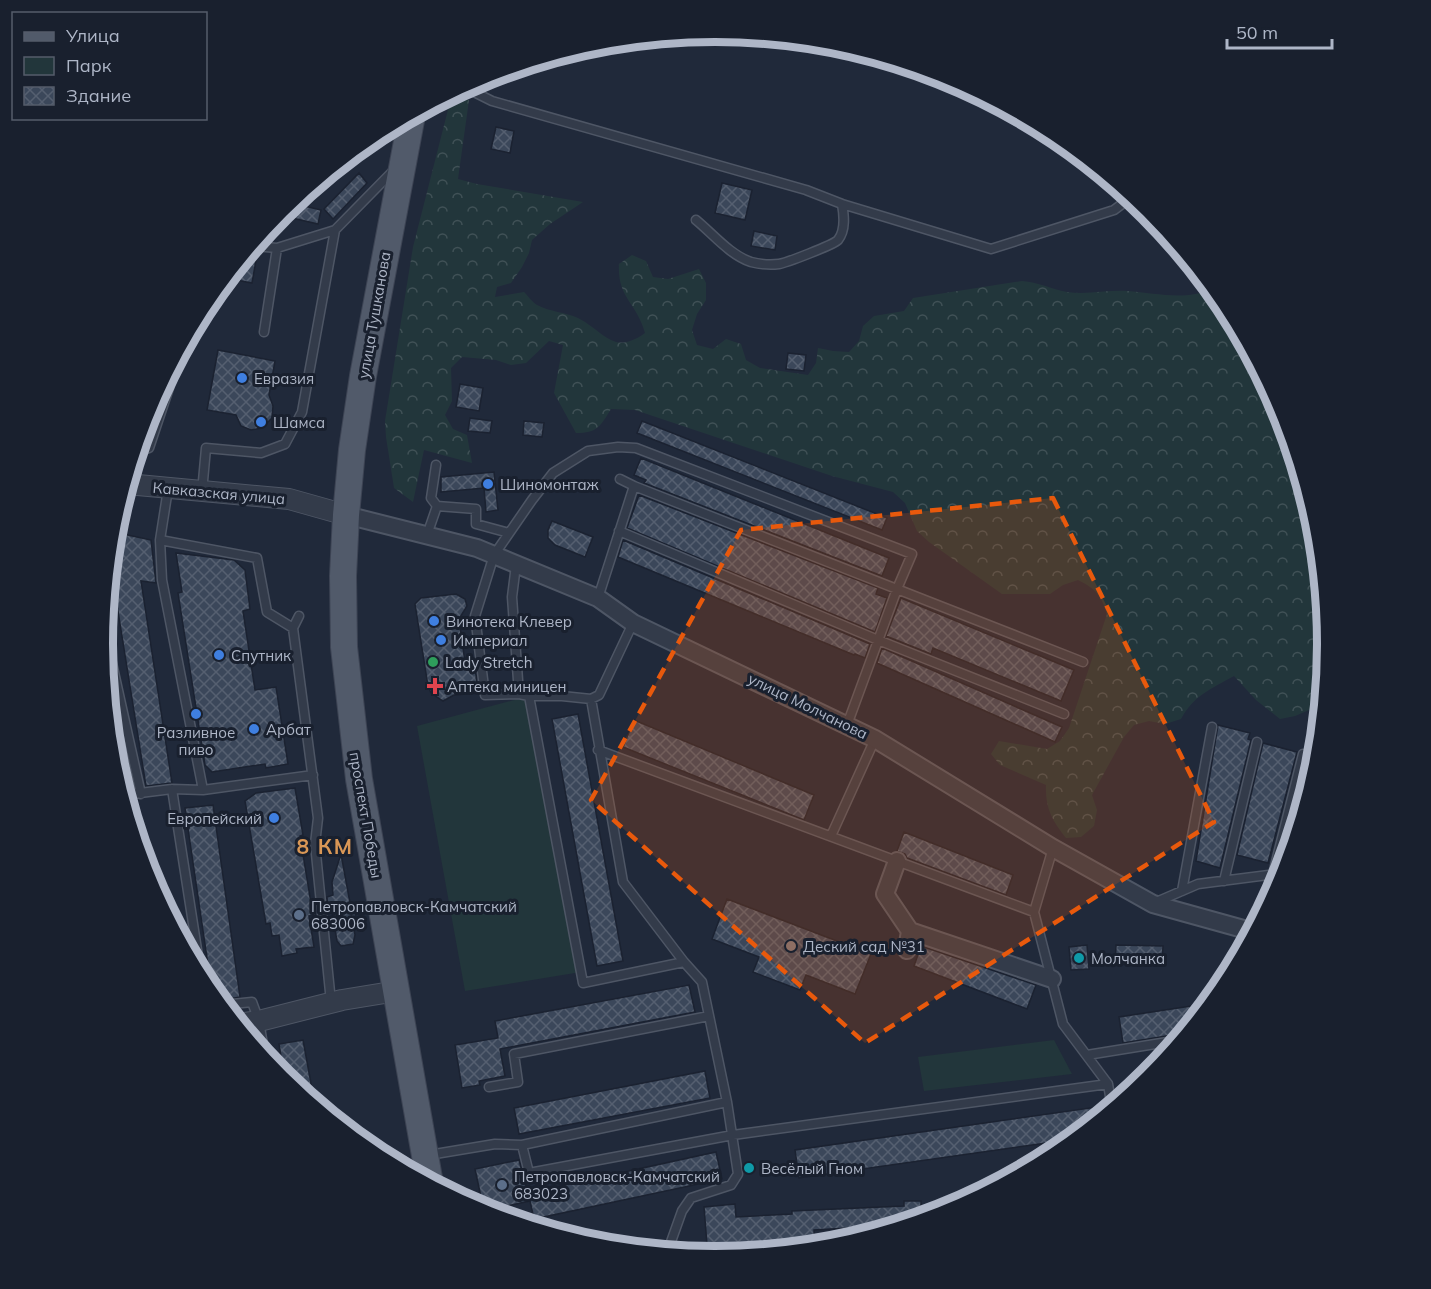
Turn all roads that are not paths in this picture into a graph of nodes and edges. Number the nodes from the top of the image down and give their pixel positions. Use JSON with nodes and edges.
{"nodes":[{"id":1,"x":475,"y":92,"type":"edge"},
{"id":2,"x":410,"y":126,"type":"edge"},
{"id":3,"x":402,"y":163,"type":"junction"},
{"id":4,"x":1125,"y":203,"type":"edge"},
{"id":5,"x":842,"y":204,"type":"junction"},
{"id":6,"x":696,"y":220,"type":"dead end"},
{"id":7,"x":335,"y":230,"type":"junction"},
{"id":8,"x":263,"y":247,"type":"edge"},
{"id":9,"x":278,"y":248,"type":"junction"},
{"id":10,"x":264,"y":332,"type":"dead end"},
{"id":11,"x":164,"y":402,"type":"edge"},
{"id":12,"x":146,"y":449,"type":"edge"},
{"id":13,"x":436,"y":465,"type":"dead end"},
{"id":14,"x":620,"y":479,"type":"dead end"},
{"id":15,"x":135,"y":485,"type":"edge"},
{"id":16,"x":634,"y":486,"type":"junction"},
{"id":17,"x":168,"y":489,"type":"junction"},
{"id":18,"x":202,"y":492,"type":"junction"},
{"id":19,"x":437,"y":506,"type":"junction"},
{"id":20,"x":346,"y":515,"type":"junction"},
{"id":21,"x":619,"y":531,"type":"junction"},
{"id":22,"x":509,"y":533,"type":"junction"},
{"id":23,"x":427,"y":535,"type":"junction"},
{"id":24,"x":160,"y":540,"type":"junction"},
{"id":25,"x":494,"y":555,"type":"junction"},
{"id":26,"x":516,"y":565,"type":"junction"},
{"id":27,"x":897,"y":589,"type":"junction"},
{"id":28,"x":598,"y":598,"type":"junction"},
{"id":29,"x":299,"y":616,"type":"dead end"},
{"id":30,"x":633,"y":623,"type":"junction"},
{"id":31,"x":293,"y":628,"type":"junction"},
{"id":32,"x":878,"y":640,"type":"junction"},
{"id":33,"x":1083,"y":662,"type":"dead end"},
{"id":34,"x":114,"y":671,"type":"edge"},
{"id":35,"x":519,"y":694,"type":"junction"},
{"id":36,"x":529,"y":696,"type":"junction"},
{"id":37,"x":591,"y":699,"type":"junction"},
{"id":38,"x":1064,"y":714,"type":"dead end"},
{"id":39,"x":847,"y":725,"type":"junction"},
{"id":40,"x":1212,"y":727,"type":"dead end"},
{"id":41,"x":875,"y":739,"type":"junction"},
{"id":42,"x":1257,"y":742,"type":"dead end"},
{"id":43,"x":598,"y":750,"type":"junction"},
{"id":44,"x":1303,"y":754,"type":"dead end"},
{"id":45,"x":313,"y":775,"type":"junction"},
{"id":46,"x":172,"y":789,"type":"junction"},
{"id":47,"x":203,"y":790,"type":"junction"},
{"id":48,"x":133,"y":794,"type":"edge"},
{"id":49,"x":141,"y":794,"type":"junction"},
{"id":50,"x":831,"y":836,"type":"junction"},
{"id":51,"x":1053,"y":848,"type":"junction"},
{"id":52,"x":897,"y":861,"type":"junction"},
{"id":53,"x":1274,"y":869,"type":"edge"},
{"id":54,"x":1273,"y":874,"type":"edge"},
{"id":55,"x":1224,"y":881,"type":"junction"},
{"id":56,"x":1182,"y":891,"type":"junction"},
{"id":57,"x":1153,"y":903,"type":"junction"},
{"id":58,"x":1034,"y":912,"type":"junction"},
{"id":59,"x":1246,"y":930,"type":"edge"},
{"id":60,"x":910,"y":931,"type":"junction"},
{"id":61,"x":907,"y":950,"type":"dead end"},
{"id":62,"x":197,"y":951,"type":"edge"},
{"id":63,"x":684,"y":962,"type":"junction"},
{"id":64,"x":1052,"y":979,"type":"junction"},
{"id":65,"x":397,"y":991,"type":"junction"},
{"id":66,"x":331,"y":1002,"type":"junction"},
{"id":67,"x":233,"y":1004,"type":"edge"},
{"id":68,"x":709,"y":1016,"type":"junction"},
{"id":69,"x":259,"y":1021,"type":"junction"},
{"id":70,"x":247,"y":1023,"type":"edge"},
{"id":71,"x":262,"y":1041,"type":"edge"},
{"id":72,"x":1168,"y":1042,"type":"edge"},
{"id":73,"x":1087,"y":1055,"type":"junction"},
{"id":74,"x":1108,"y":1084,"type":"junction"},
{"id":75,"x":489,"y":1087,"type":"dead end"},
{"id":76,"x":1111,"y":1099,"type":"edge"},
{"id":77,"x":727,"y":1102,"type":"junction"},
{"id":78,"x":733,"y":1135,"type":"junction"},
{"id":79,"x":522,"y":1145,"type":"junction"},
{"id":80,"x":425,"y":1156,"type":"junction"},
{"id":81,"x":428,"y":1174,"type":"edge"},
{"id":82,"x":670,"y":1245,"type":"edge"}],
"edges":[{"from":1,"to":5,"type":"lane"},
{"from":2,"to":3,"type":"main road","name":"улица Тушканова"},
{"from":3,"to":7,"type":"lane"},
{"from":3,"to":20,"type":"main road","name":"улица Тушканова"},
{"from":4,"to":5,"type":"lane"},
{"from":5,"to":6,"type":"lane"},
{"from":7,"to":9,"type":"lane"},
{"from":7,"to":18,"type":"lane"},
{"from":8,"to":9,"type":"lane"},
{"from":9,"to":10,"type":"lane"},
{"from":11,"to":12,"type":"lane"},
{"from":13,"to":19,"type":"lane"},
{"from":14,"to":16,"type":"lane"},
{"from":15,"to":17,"type":"street","name":"Кавказская улица"},
{"from":16,"to":21,"type":"lane"},
{"from":16,"to":27,"type":"lane"},
{"from":17,"to":18,"type":"street","name":"Кавказская улица"},
{"from":17,"to":24,"type":"lane"},
{"from":18,"to":20,"type":"street","name":"Кавказская улица"},
{"from":19,"to":22,"type":"lane"},
{"from":19,"to":23,"type":"lane"},
{"from":20,"to":23,"type":"street","name":"улица Молчанова"},
{"from":20,"to":65,"type":"main road","name":"проспект Победы"},
{"from":21,"to":28,"type":"lane"},
{"from":21,"to":32,"type":"lane"},
{"from":22,"to":25,"type":"lane"},
{"from":22,"to":27,"type":"lane"},
{"from":23,"to":25,"type":"street","name":"улица Молчанова"},
{"from":24,"to":31,"type":"lane"},
{"from":24,"to":47,"type":"lane"},
{"from":25,"to":26,"type":"street","name":"улица Молчанова"},
{"from":25,"to":35,"type":"lane"},
{"from":26,"to":28,"type":"street","name":"улица Молчанова"},
{"from":26,"to":35,"type":"lane"},
{"from":27,"to":32,"type":"lane"},
{"from":27,"to":33,"type":"lane"},
{"from":28,"to":30,"type":"street","name":"улица Молчанова"},
{"from":29,"to":31,"type":"lane"},
{"from":30,"to":37,"type":"lane"},
{"from":30,"to":39,"type":"street","name":"улица Молчанова"},
{"from":31,"to":45,"type":"lane"},
{"from":32,"to":38,"type":"lane"},
{"from":32,"to":39,"type":"lane"},
{"from":34,"to":49,"type":"lane"},
{"from":35,"to":36,"type":"lane"},
{"from":36,"to":37,"type":"lane"},
{"from":36,"to":63,"type":"lane"},
{"from":37,"to":43,"type":"lane"},
{"from":39,"to":41,"type":"street","name":"улица Молчанова"},
{"from":40,"to":56,"type":"lane"},
{"from":41,"to":50,"type":"lane"},
{"from":41,"to":51,"type":"street","name":"улица Молчанова"},
{"from":42,"to":55,"type":"lane"},
{"from":43,"to":50,"type":"lane"},
{"from":43,"to":63,"type":"lane"},
{"from":44,"to":53,"type":"lane"},
{"from":45,"to":47,"type":"lane"},
{"from":45,"to":66,"type":"lane"},
{"from":46,"to":47,"type":"lane"},
{"from":46,"to":49,"type":"lane"},
{"from":46,"to":62,"type":"lane"},
{"from":48,"to":49,"type":"lane"},
{"from":50,"to":52,"type":"lane"},
{"from":51,"to":57,"type":"street","name":"улица Молчанова"},
{"from":51,"to":58,"type":"lane"},
{"from":52,"to":58,"type":"lane"},
{"from":52,"to":60,"type":"street"},
{"from":54,"to":55,"type":"lane"},
{"from":55,"to":56,"type":"lane"},
{"from":56,"to":57,"type":"lane"},
{"from":57,"to":59,"type":"street","name":"улица Молчанова"},
{"from":58,"to":64,"type":"lane"},
{"from":60,"to":61,"type":"street"},
{"from":60,"to":64,"type":"street"},
{"from":63,"to":68,"type":"lane"},
{"from":64,"to":73,"type":"lane"},
{"from":65,"to":66,"type":"street"},
{"from":65,"to":80,"type":"main road","name":"проспект Победы"},
{"from":66,"to":69,"type":"street"},
{"from":67,"to":69,"type":"lane"},
{"from":68,"to":75,"type":"lane"},
{"from":68,"to":77,"type":"lane"},
{"from":69,"to":70,"type":"street"},
{"from":69,"to":71,"type":"lane"},
{"from":72,"to":73,"type":"lane"},
{"from":73,"to":74,"type":"lane"},
{"from":74,"to":76,"type":"lane"},
{"from":74,"to":78,"type":"lane"},
{"from":77,"to":78,"type":"lane"},
{"from":77,"to":79,"type":"lane"},
{"from":78,"to":79,"type":"lane"},
{"from":78,"to":82,"type":"lane"},
{"from":79,"to":80,"type":"lane"},
{"from":80,"to":81,"type":"main road","name":"проспект Победы"}]}
